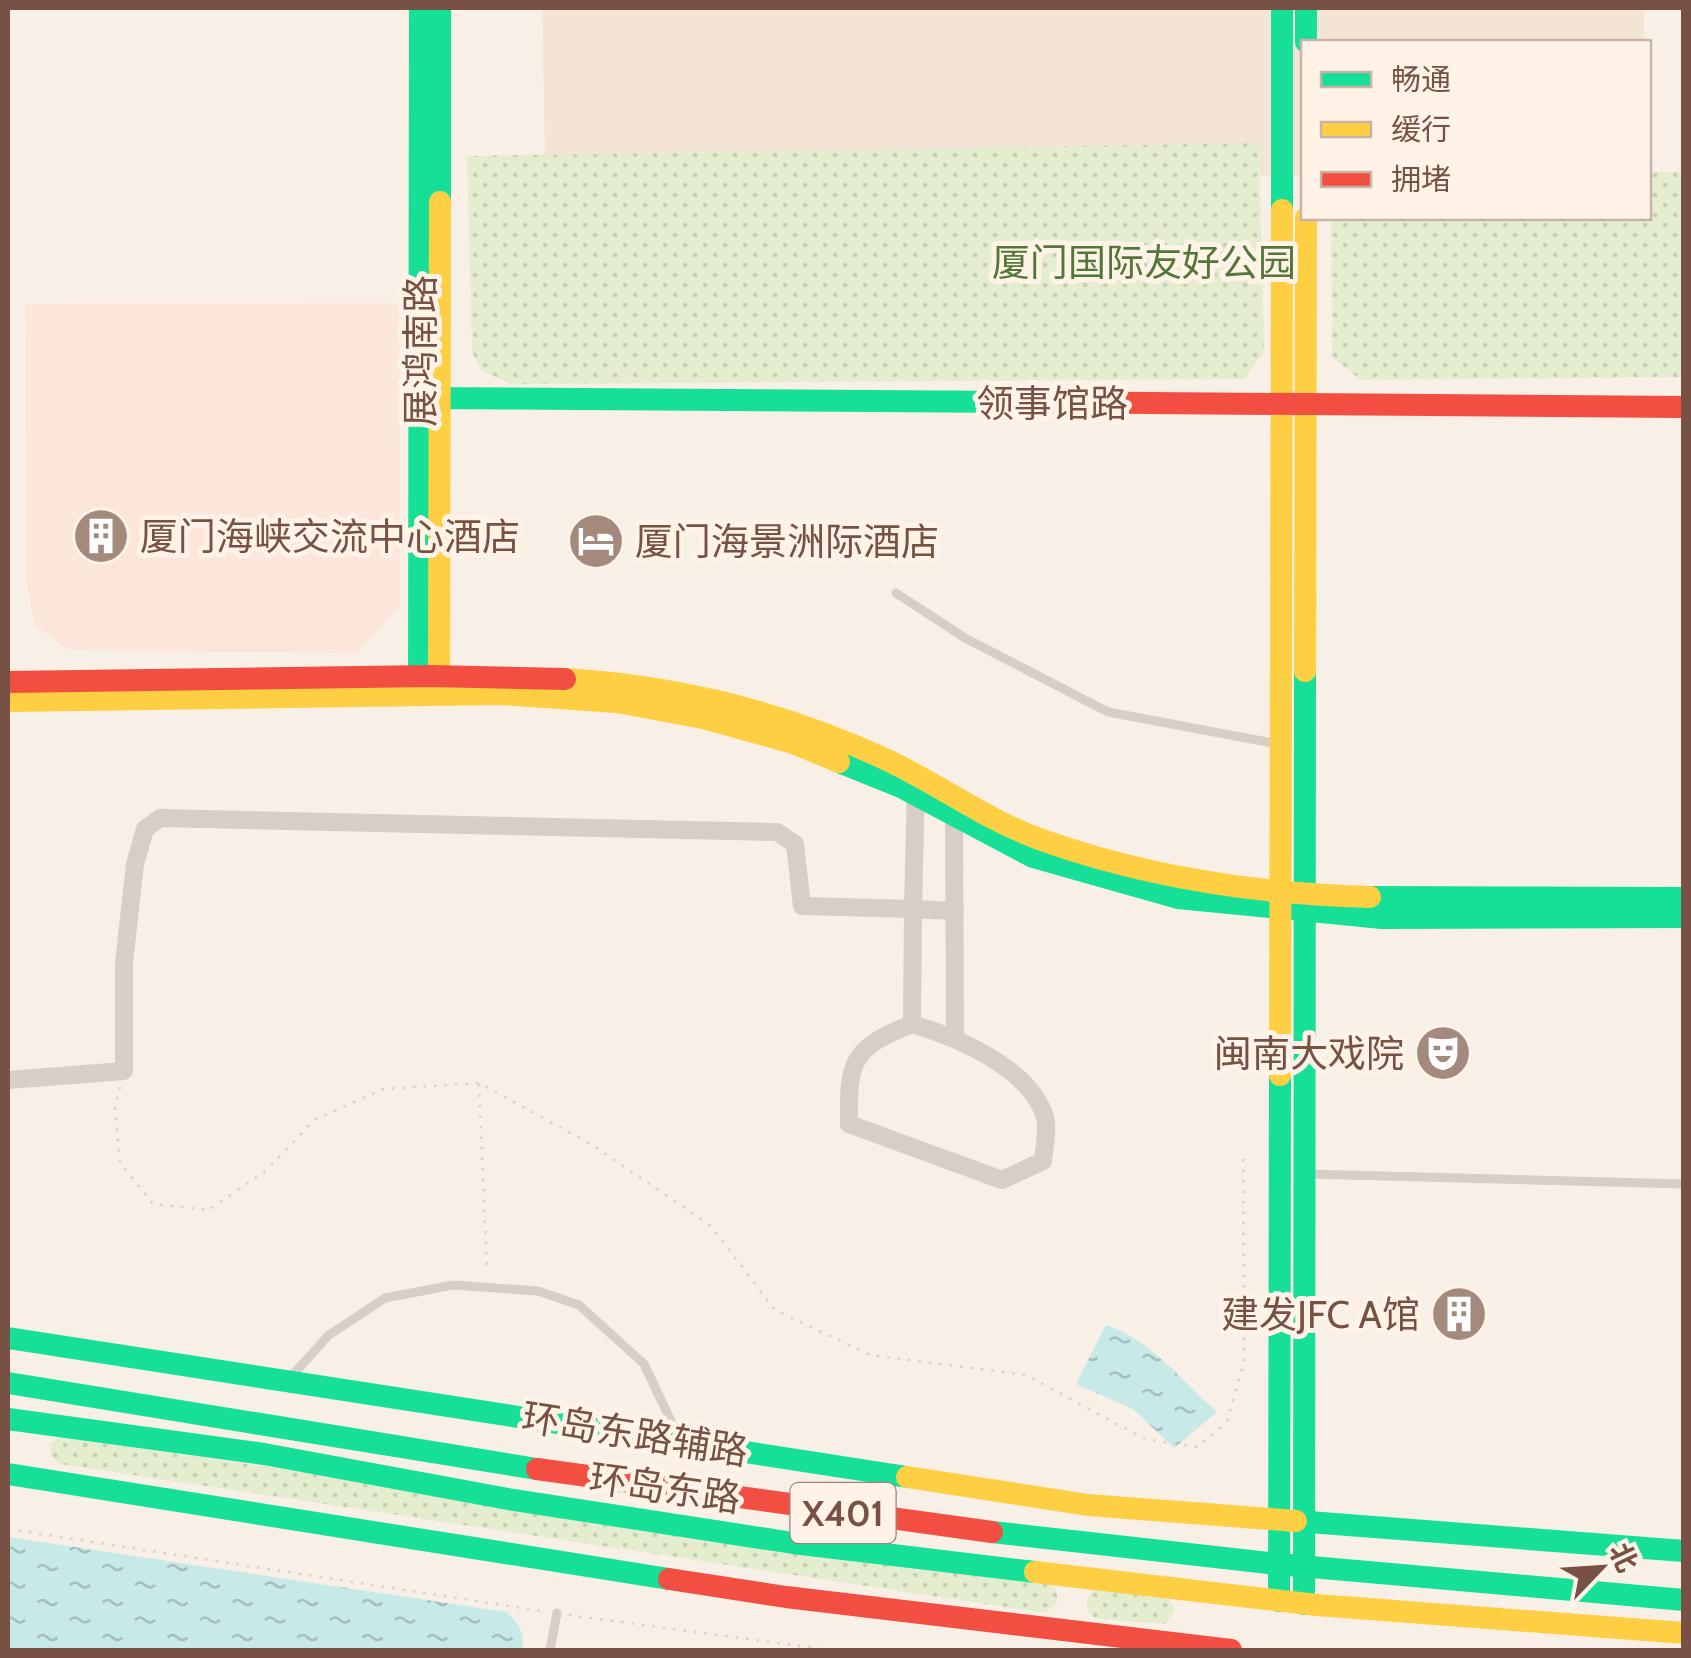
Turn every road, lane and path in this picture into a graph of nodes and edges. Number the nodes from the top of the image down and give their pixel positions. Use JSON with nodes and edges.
{"nodes":[{"id":1,"x":420,"y":8,"type":"edge"},
{"id":2,"x":440,"y":8,"type":"edge"},
{"id":3,"x":1282,"y":8,"type":"edge"},
{"id":4,"x":1306,"y":8,"type":"edge"},
{"id":5,"x":1306,"y":40,"type":"edge"},
{"id":6,"x":1306,"y":220,"type":"edge"},
{"id":7,"x":430,"y":398,"type":"junction"},
{"id":8,"x":1293,"y":404,"type":"junction"},
{"id":9,"x":1684,"y":407,"type":"edge"},
{"id":10,"x":896,"y":593,"type":"dead end"},
{"id":11,"x":8,"y":682,"type":"edge"},
{"id":12,"x":429,"y":685,"type":"junction"},
{"id":13,"x":8,"y":701,"type":"edge"},
{"id":14,"x":1281,"y":744,"type":"junction"},
{"id":15,"x":916,"y":785,"type":"junction"},
{"id":16,"x":954,"y":804,"type":"junction"},
{"id":17,"x":1684,"y":898,"type":"edge"},
{"id":18,"x":1293,"y":900,"type":"junction"},
{"id":19,"x":913,"y":909,"type":"junction"},
{"id":20,"x":954,"y":911,"type":"junction"},
{"id":21,"x":1684,"y":917,"type":"edge"},
{"id":22,"x":912,"y":1024,"type":"junction"},
{"id":23,"x":954,"y":1037,"type":"junction"},
{"id":24,"x":124,"y":1072,"type":"junction"},
{"id":25,"x":8,"y":1080,"type":"edge"},
{"id":26,"x":479,"y":1083,"type":"junction"},
{"id":27,"x":1243,"y":1156,"type":"dead end"},
{"id":28,"x":1304,"y":1174,"type":"junction"},
{"id":29,"x":1684,"y":1184,"type":"edge"},
{"id":30,"x":487,"y":1288,"type":"junction"},
{"id":31,"x":8,"y":1338,"type":"edge"},
{"id":32,"x":289,"y":1380,"type":"junction"},
{"id":33,"x":8,"y":1384,"type":"edge"},
{"id":34,"x":8,"y":1419,"type":"edge"},
{"id":35,"x":680,"y":1441,"type":"junction"},
{"id":36,"x":8,"y":1474,"type":"edge"},
{"id":37,"x":1280,"y":1521,"type":"junction"},
{"id":38,"x":1304,"y":1523,"type":"junction"},
{"id":39,"x":8,"y":1529,"type":"edge"},
{"id":40,"x":1684,"y":1550,"type":"edge"},
{"id":41,"x":1280,"y":1565,"type":"junction"},
{"id":42,"x":1304,"y":1568,"type":"junction"},
{"id":43,"x":1684,"y":1600,"type":"edge"},
{"id":44,"x":1280,"y":1601,"type":"junction"},
{"id":45,"x":1304,"y":1604,"type":"junction"},
{"id":46,"x":557,"y":1613,"type":"junction"},
{"id":47,"x":1684,"y":1634,"type":"edge"},
{"id":48,"x":1072,"y":1641,"type":"edge"},
{"id":49,"x":550,"y":1650,"type":"edge"},
{"id":50,"x":830,"y":1650,"type":"edge"},
{"id":51,"x":1231,"y":1650,"type":"edge"}],
"edges":[{"from":1,"to":7,"type":"main road","name":"展鸿南路"},
{"from":2,"to":7,"type":"main road","name":"展鸿南路"},
{"from":3,"to":8,"type":"main road"},
{"from":4,"to":5,"type":"main road"},
{"from":6,"to":8,"type":"main road"},
{"from":7,"to":8,"type":"main road","name":"领事馆路"},
{"from":7,"to":12,"type":"main road","name":"展鸿南路"},
{"from":8,"to":9,"type":"main road","name":"领事馆路"},
{"from":8,"to":14,"type":"main road"},
{"from":8,"to":18,"type":"main road"},
{"from":10,"to":14,"type":"lane"},
{"from":11,"to":12,"type":"main road"},
{"from":12,"to":13,"type":"main road"},
{"from":12,"to":15,"type":"main road"},
{"from":14,"to":18,"type":"main road"},
{"from":15,"to":16,"type":"main road"},
{"from":15,"to":19,"type":"street"},
{"from":16,"to":18,"type":"main road"},
{"from":16,"to":20,"type":"street"},
{"from":17,"to":18,"type":"main road"},
{"from":18,"to":21,"type":"main road"},
{"from":18,"to":28,"type":"main road"},
{"from":18,"to":37,"type":"main road"},
{"from":19,"to":20,"type":"street"},
{"from":19,"to":22,"type":"street"},
{"from":19,"to":24,"type":"street"},
{"from":20,"to":23,"type":"street"},
{"from":22,"to":23,"type":"street"},
{"from":22,"to":23,"type":"street"},
{"from":24,"to":25,"type":"street"},
{"from":24,"to":26,"type":"path"},
{"from":26,"to":27,"type":"path"},
{"from":26,"to":30,"type":"path"},
{"from":28,"to":29,"type":"lane"},
{"from":28,"to":38,"type":"main road"},
{"from":30,"to":32,"type":"lane"},
{"from":30,"to":35,"type":"lane"},
{"from":31,"to":32,"type":"main road","name":"环岛东路辅路"},
{"from":32,"to":35,"type":"main road","name":"环岛东路辅路"},
{"from":33,"to":41,"type":"main road","name":"环岛东路","number":"X401"},
{"from":34,"to":44,"type":"main road","name":"环岛东路","number":"X401"},
{"from":35,"to":37,"type":"main road","name":"环岛东路辅路"},
{"from":36,"to":48,"type":"main road"},
{"from":37,"to":38,"type":"main road","name":"环岛东路辅路"},
{"from":37,"to":41,"type":"main road"},
{"from":38,"to":40,"type":"main road","name":"环岛东路辅路"},
{"from":38,"to":42,"type":"main road"},
{"from":39,"to":46,"type":"path"},
{"from":41,"to":42,"type":"main road","name":"环岛东路","number":"X401"},
{"from":41,"to":44,"type":"main road"},
{"from":42,"to":43,"type":"main road","name":"环岛东路","number":"X401"},
{"from":42,"to":45,"type":"main road"},
{"from":44,"to":45,"type":"main road","name":"环岛东路","number":"X401"},
{"from":45,"to":47,"type":"main road","name":"环岛东路","number":"X401"},
{"from":46,"to":49,"type":"lane"},
{"from":46,"to":50,"type":"path"},
{"from":48,"to":51,"type":"main road"}]}
